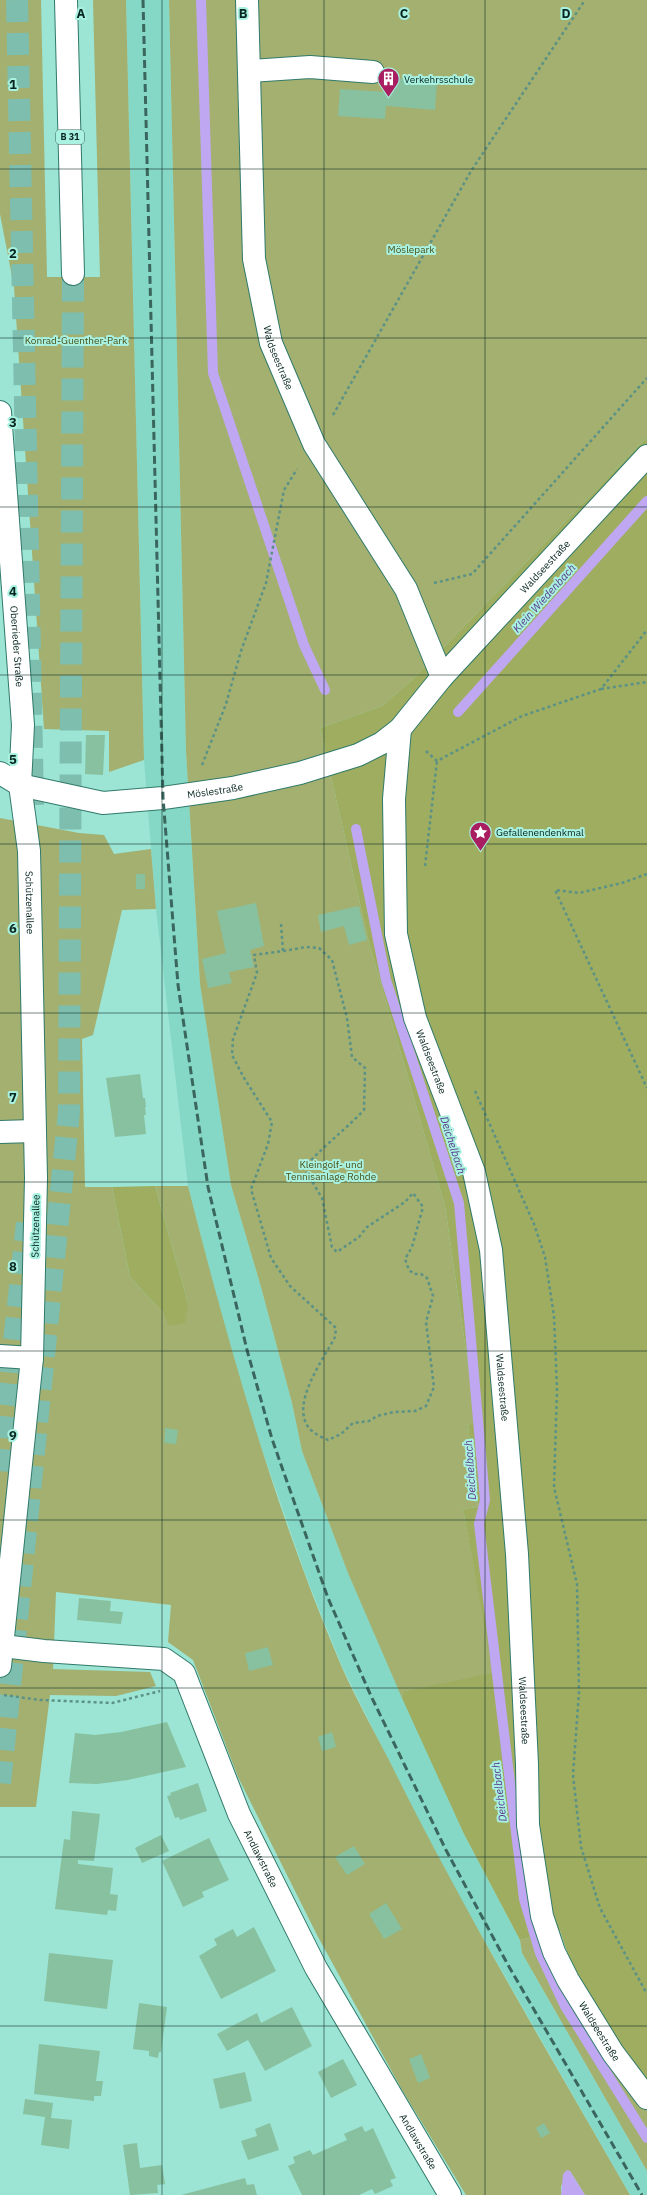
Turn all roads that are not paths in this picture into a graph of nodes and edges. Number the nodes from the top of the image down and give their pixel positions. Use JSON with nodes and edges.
{"nodes":[{"id":1,"x":66,"y":0,"type":"edge"},
{"id":2,"x":247,"y":0,"type":"edge"},
{"id":3,"x":249,"y":71,"type":"junction"},
{"id":4,"x":373,"y":72,"type":"dead end"},
{"id":5,"x":73,"y":274,"type":"tunnel mouth"},
{"id":6,"x":0,"y":412,"type":"edge"},
{"id":7,"x":647,"y":456,"type":"edge"},
{"id":8,"x":442,"y":677,"type":"junction"},
{"id":9,"x":400,"y":729,"type":"junction"},
{"id":10,"x":0,"y":773,"type":"edge"},
{"id":11,"x":10,"y":788,"type":"edge"},
{"id":12,"x":34,"y":1131,"type":"junction"},
{"id":13,"x":0,"y":1132,"type":"edge"},
{"id":14,"x":0,"y":1356,"type":"edge"},
{"id":15,"x":32,"y":1358,"type":"junction"},
{"id":16,"x":2,"y":1656,"type":"edge"},
{"id":17,"x":647,"y":2098,"type":"edge"},
{"id":18,"x":448,"y":2194,"type":"edge"}],
"edges":[{"from":1,"to":5,"type":"main road","number":"B 31"},
{"from":2,"to":3,"type":"main road","name":"Waldseestraße"},
{"from":3,"to":4,"type":"main road"},
{"from":3,"to":8,"type":"main road","name":"Waldseestraße"},
{"from":6,"to":11,"type":"main road","name":"Oberrieder Straße"},
{"from":7,"to":8,"type":"main road","name":"Waldseestraße"},
{"from":8,"to":9,"type":"main road","name":"Waldseestraße"},
{"from":9,"to":11,"type":"main road","name":"Möslestraße"},
{"from":9,"to":17,"type":"main road","name":"Waldseestraße"},
{"from":10,"to":11,"type":"main road","name":"Möslestraße"},
{"from":11,"to":12,"type":"main road","name":"Schützenallee"},
{"from":12,"to":13,"type":"main road"},
{"from":12,"to":15,"type":"main road","name":"Schützenallee"},
{"from":14,"to":15,"type":"main road"},
{"from":15,"to":16,"type":"main road","name":"Schützenallee"},
{"from":16,"to":18,"type":"main road","name":"Andlawstraße"}]}
